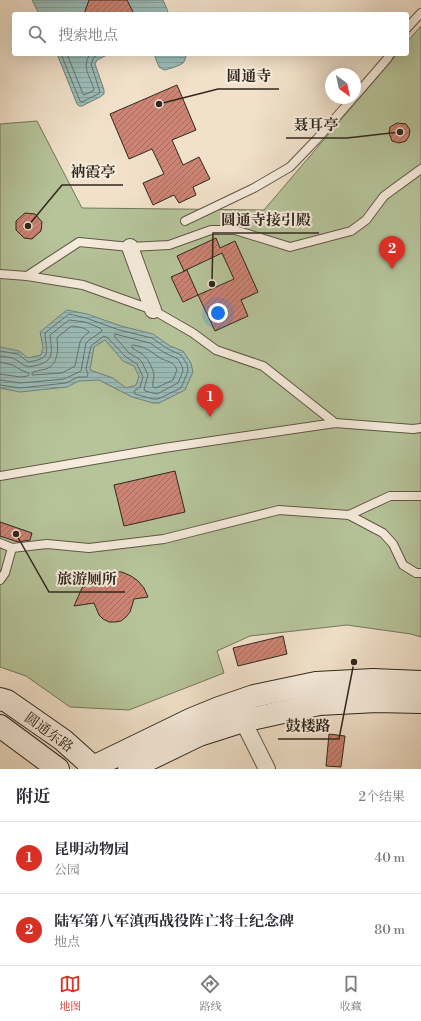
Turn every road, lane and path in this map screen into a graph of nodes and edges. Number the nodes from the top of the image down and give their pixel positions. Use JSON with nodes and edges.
{"nodes":[{"id":1,"x":421,"y":13,"type":"edge"},
{"id":2,"x":409,"y":26,"type":"edge"},
{"id":3,"x":389,"y":56,"type":"edge"},
{"id":4,"x":361,"y":89,"type":"edge"},
{"id":5,"x":348,"y":104,"type":"edge"},
{"id":6,"x":421,"y":169,"type":"edge"},
{"id":7,"x":185,"y":221,"type":"dead end"},
{"id":8,"x":130,"y":247,"type":"junction"},
{"id":9,"x":0,"y":274,"type":"edge"},
{"id":10,"x":27,"y":276,"type":"junction"},
{"id":11,"x":153,"y":310,"type":"junction"},
{"id":12,"x":335,"y":423,"type":"junction"},
{"id":13,"x":421,"y":428,"type":"edge"},
{"id":14,"x":0,"y":476,"type":"edge"},
{"id":15,"x":421,"y":496,"type":"edge"},
{"id":16,"x":349,"y":515,"type":"junction"},
{"id":17,"x":0,"y":543,"type":"edge"},
{"id":18,"x":12,"y":548,"type":"junction"},
{"id":19,"x":421,"y":573,"type":"edge"},
{"id":20,"x":0,"y":580,"type":"edge"},
{"id":21,"x":421,"y":682,"type":"edge"},
{"id":22,"x":0,"y":699,"type":"edge"},
{"id":23,"x":421,"y":702,"type":"edge"},
{"id":24,"x":243,"y":721,"type":"junction"},
{"id":25,"x":0,"y":726,"type":"edge"},
{"id":26,"x":92,"y":768,"type":"edge"},
{"id":27,"x":58,"y":769,"type":"edge"},
{"id":28,"x":129,"y":769,"type":"edge"},
{"id":29,"x":267,"y":769,"type":"edge"}],
"edges":[{"from":1,"to":2,"type":"lane"},
{"from":3,"to":4,"type":"lane"},
{"from":5,"to":7,"type":"lane"},
{"from":6,"to":8,"type":"lane"},
{"from":8,"to":10,"type":"lane"},
{"from":8,"to":11,"type":"street"},
{"from":9,"to":10,"type":"lane"},
{"from":10,"to":11,"type":"lane"},
{"from":11,"to":12,"type":"lane"},
{"from":12,"to":13,"type":"lane"},
{"from":12,"to":14,"type":"lane"},
{"from":15,"to":16,"type":"lane"},
{"from":16,"to":18,"type":"lane"},
{"from":16,"to":19,"type":"lane"},
{"from":17,"to":18,"type":"lane"},
{"from":18,"to":20,"type":"lane"},
{"from":21,"to":26,"type":"main road"},
{"from":22,"to":26,"type":"main road","name":"圆通东路"},
{"from":23,"to":24,"type":"main road"},
{"from":24,"to":28,"type":"main road"},
{"from":24,"to":29,"type":"street"},
{"from":25,"to":27,"type":"main road","name":"圆通东路"}]}
